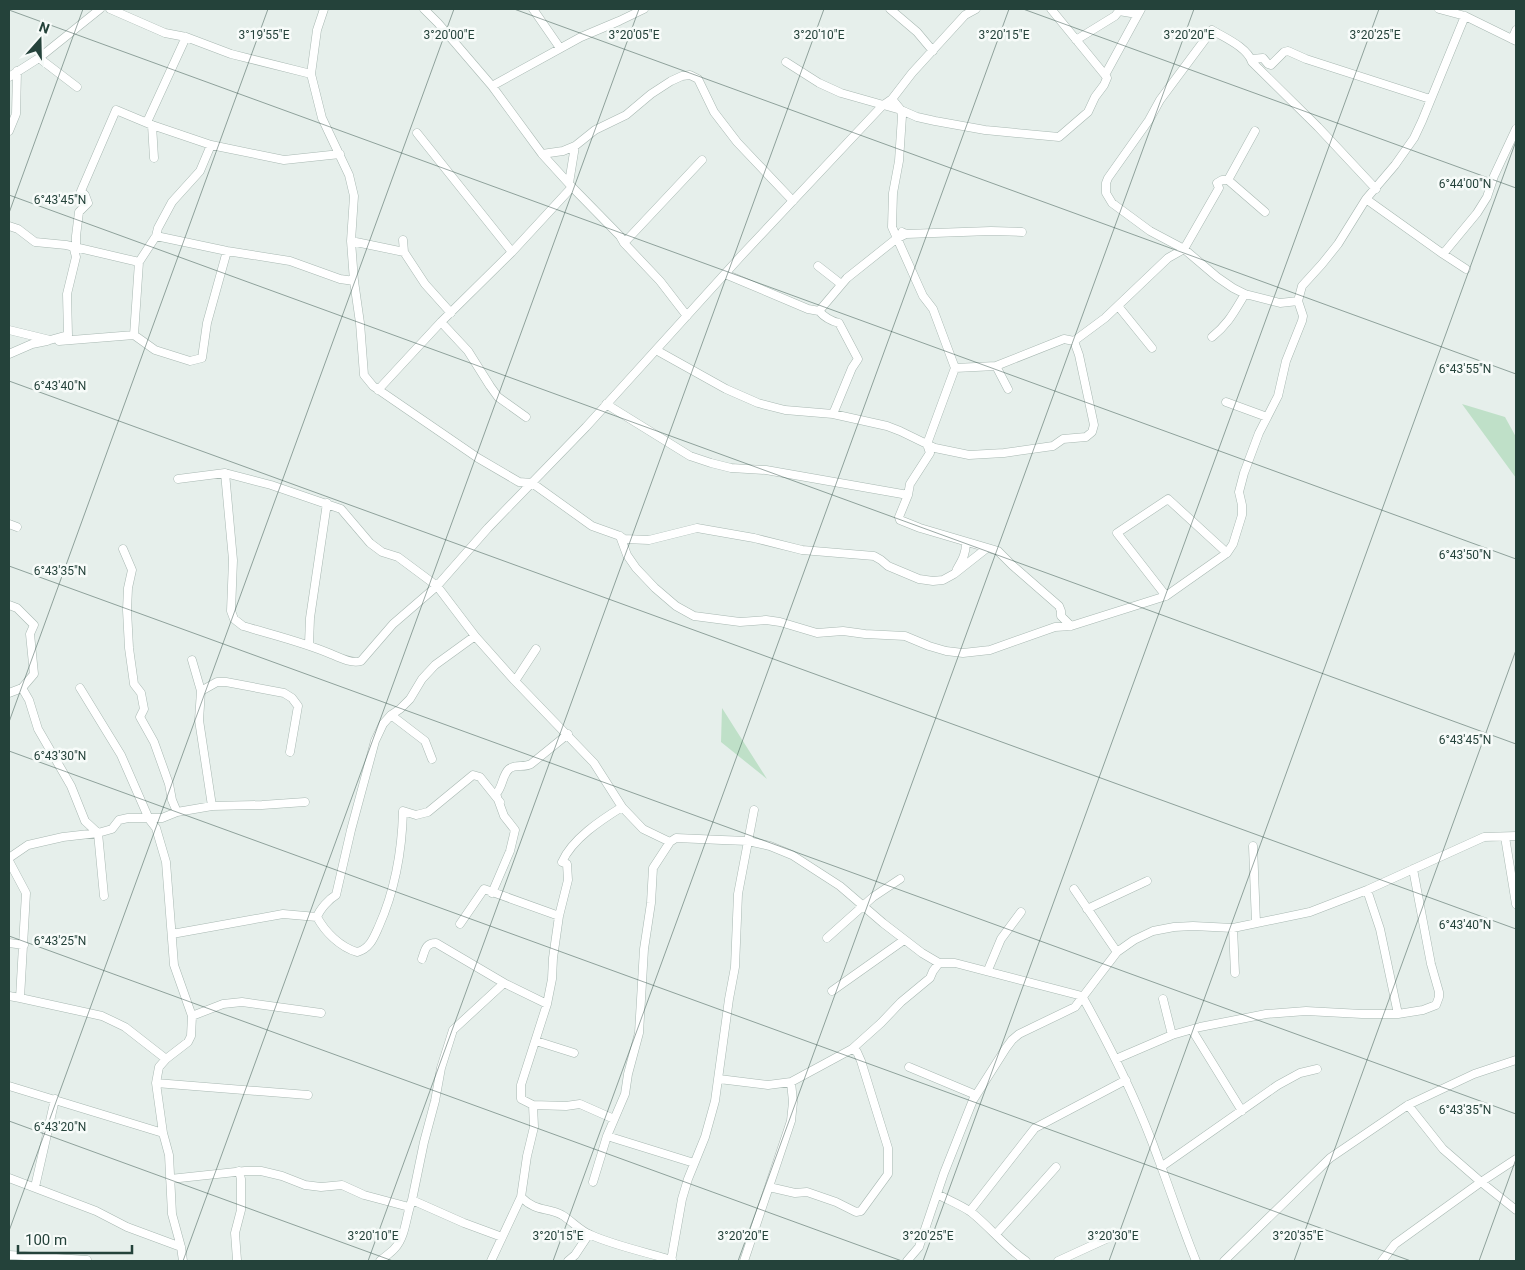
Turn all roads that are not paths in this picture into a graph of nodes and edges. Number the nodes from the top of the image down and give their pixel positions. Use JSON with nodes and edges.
{"nodes":[{"id":1,"x":100,"y":9,"type":"edge"},
{"id":2,"x":110,"y":9,"type":"edge"},
{"id":3,"x":324,"y":9,"type":"edge"},
{"id":4,"x":424,"y":9,"type":"edge"},
{"id":5,"x":533,"y":9,"type":"edge"},
{"id":6,"x":644,"y":9,"type":"edge"},
{"id":7,"x":890,"y":9,"type":"edge"},
{"id":8,"x":976,"y":9,"type":"edge"},
{"id":9,"x":1051,"y":9,"type":"edge"},
{"id":10,"x":1439,"y":9,"type":"edge"},
{"id":11,"x":1139,"y":11,"type":"edge"},
{"id":12,"x":1465,"y":16,"type":"junction"},
{"id":13,"x":1516,"y":30,"type":"edge"},
{"id":14,"x":186,"y":37,"type":"junction"},
{"id":15,"x":1076,"y":40,"type":"junction"},
{"id":16,"x":1514,"y":40,"type":"edge"},
{"id":17,"x":560,"y":48,"type":"junction"},
{"id":18,"x":933,"y":51,"type":"junction"},
{"id":19,"x":39,"y":58,"type":"junction"},
{"id":20,"x":1252,"y":59,"type":"junction"},
{"id":21,"x":786,"y":62,"type":"dead end"},
{"id":22,"x":18,"y":71,"type":"junction"},
{"id":23,"x":311,"y":74,"type":"junction"},
{"id":24,"x":1105,"y":75,"type":"junction"},
{"id":25,"x":9,"y":77,"type":"edge"},
{"id":26,"x":492,"y":86,"type":"junction"},
{"id":27,"x":77,"y":87,"type":"dead end"},
{"id":28,"x":892,"y":99,"type":"junction"},
{"id":29,"x":1430,"y":99,"type":"junction"},
{"id":30,"x":882,"y":106,"type":"junction"},
{"id":31,"x":901,"y":110,"type":"junction"},
{"id":32,"x":150,"y":123,"type":"junction"},
{"id":33,"x":1516,"y":129,"type":"edge"},
{"id":34,"x":9,"y":131,"type":"edge"},
{"id":35,"x":1255,"y":132,"type":"dead end"},
{"id":36,"x":417,"y":133,"type":"dead end"},
{"id":37,"x":211,"y":145,"type":"junction"},
{"id":38,"x":575,"y":146,"type":"junction"},
{"id":39,"x":340,"y":154,"type":"junction"},
{"id":40,"x":542,"y":154,"type":"junction"},
{"id":41,"x":154,"y":158,"type":"dead end"},
{"id":42,"x":702,"y":160,"type":"dead end"},
{"id":43,"x":1228,"y":180,"type":"junction"},
{"id":44,"x":570,"y":185,"type":"junction"},
{"id":45,"x":1376,"y":189,"type":"junction"},
{"id":46,"x":1366,"y":199,"type":"junction"},
{"id":47,"x":792,"y":201,"type":"junction"},
{"id":48,"x":1266,"y":212,"type":"dead end"},
{"id":49,"x":9,"y":226,"type":"edge"},
{"id":50,"x":892,"y":227,"type":"junction"},
{"id":51,"x":1022,"y":232,"type":"dead end"},
{"id":52,"x":906,"y":234,"type":"junction"},
{"id":53,"x":156,"y":236,"type":"junction"},
{"id":54,"x":896,"y":239,"type":"junction"},
{"id":55,"x":404,"y":240,"type":"dead end"},
{"id":56,"x":352,"y":241,"type":"junction"},
{"id":57,"x":624,"y":243,"type":"junction"},
{"id":58,"x":76,"y":247,"type":"junction"},
{"id":59,"x":1184,"y":249,"type":"junction"},
{"id":60,"x":227,"y":250,"type":"junction"},
{"id":61,"x":404,"y":252,"type":"junction"},
{"id":62,"x":512,"y":252,"type":"junction"},
{"id":63,"x":1443,"y":254,"type":"junction"},
{"id":64,"x":138,"y":262,"type":"junction"},
{"id":65,"x":818,"y":266,"type":"dead end"},
{"id":66,"x":1466,"y":269,"type":"dead end"},
{"id":67,"x":725,"y":274,"type":"junction"},
{"id":68,"x":354,"y":281,"type":"junction"},
{"id":69,"x":841,"y":284,"type":"junction"},
{"id":70,"x":1245,"y":294,"type":"junction"},
{"id":71,"x":1298,"y":301,"type":"junction"},
{"id":72,"x":1118,"y":306,"type":"junction"},
{"id":73,"x":820,"y":311,"type":"junction"},
{"id":74,"x":450,"y":313,"type":"junction"},
{"id":75,"x":687,"y":316,"type":"junction"},
{"id":76,"x":441,"y":322,"type":"junction"},
{"id":77,"x":9,"y":330,"type":"edge"},
{"id":78,"x":134,"y":335,"type":"junction"},
{"id":79,"x":1212,"y":337,"type":"dead end"},
{"id":80,"x":1074,"y":341,"type":"junction"},
{"id":81,"x":1152,"y":348,"type":"dead end"},
{"id":82,"x":656,"y":350,"type":"junction"},
{"id":83,"x":9,"y":354,"type":"edge"},
{"id":84,"x":996,"y":366,"type":"junction"},
{"id":85,"x":955,"y":368,"type":"junction"},
{"id":86,"x":1008,"y":389,"type":"dead end"},
{"id":87,"x":378,"y":390,"type":"junction"},
{"id":88,"x":1226,"y":402,"type":"dead end"},
{"id":89,"x":606,"y":404,"type":"junction"},
{"id":90,"x":833,"y":414,"type":"junction"},
{"id":91,"x":526,"y":417,"type":"dead end"},
{"id":92,"x":1267,"y":417,"type":"junction"},
{"id":93,"x":927,"y":444,"type":"junction"},
{"id":94,"x":225,"y":473,"type":"junction"},
{"id":95,"x":178,"y":479,"type":"dead end"},
{"id":96,"x":532,"y":483,"type":"junction"},
{"id":97,"x":908,"y":495,"type":"junction"},
{"id":98,"x":327,"y":504,"type":"junction"},
{"id":99,"x":9,"y":524,"type":"edge"},
{"id":100,"x":18,"y":528,"type":"dead end"},
{"id":101,"x":620,"y":536,"type":"junction"},
{"id":102,"x":966,"y":542,"type":"junction"},
{"id":103,"x":987,"y":548,"type":"junction"},
{"id":104,"x":123,"y":549,"type":"dead end"},
{"id":105,"x":1227,"y":553,"type":"junction"},
{"id":106,"x":953,"y":574,"type":"junction"},
{"id":107,"x":437,"y":586,"type":"junction"},
{"id":108,"x":1166,"y":596,"type":"junction"},
{"id":109,"x":9,"y":605,"type":"edge"},
{"id":110,"x":1071,"y":626,"type":"junction"},
{"id":111,"x":475,"y":636,"type":"junction"},
{"id":112,"x":309,"y":644,"type":"junction"},
{"id":113,"x":536,"y":649,"type":"dead end"},
{"id":114,"x":192,"y":660,"type":"dead end"},
{"id":115,"x":515,"y":681,"type":"junction"},
{"id":116,"x":22,"y":688,"type":"junction"},
{"id":117,"x":80,"y":688,"type":"dead end"},
{"id":118,"x":201,"y":691,"type":"junction"},
{"id":119,"x":9,"y":694,"type":"edge"},
{"id":120,"x":391,"y":715,"type":"junction"},
{"id":121,"x":568,"y":734,"type":"junction"},
{"id":122,"x":290,"y":752,"type":"dead end"},
{"id":123,"x":432,"y":758,"type":"dead end"},
{"id":124,"x":305,"y":802,"type":"dead end"},
{"id":125,"x":500,"y":802,"type":"junction"},
{"id":126,"x":212,"y":806,"type":"junction"},
{"id":127,"x":622,"y":808,"type":"junction"},
{"id":128,"x":754,"y":810,"type":"dead end"},
{"id":129,"x":177,"y":812,"type":"junction"},
{"id":130,"x":149,"y":819,"type":"junction"},
{"id":131,"x":98,"y":833,"type":"junction"},
{"id":132,"x":1516,"y":836,"type":"edge"},
{"id":133,"x":1505,"y":837,"type":"junction"},
{"id":134,"x":748,"y":841,"type":"junction"},
{"id":135,"x":670,"y":842,"type":"junction"},
{"id":136,"x":1252,"y":846,"type":"dead end"},
{"id":137,"x":9,"y":859,"type":"edge"},
{"id":138,"x":1412,"y":869,"type":"junction"},
{"id":139,"x":900,"y":879,"type":"dead end"},
{"id":140,"x":1147,"y":881,"type":"dead end"},
{"id":141,"x":1074,"y":889,"type":"dead end"},
{"id":142,"x":1367,"y":890,"type":"junction"},
{"id":143,"x":492,"y":893,"type":"junction"},
{"id":144,"x":104,"y":896,"type":"dead end"},
{"id":145,"x":1516,"y":904,"type":"edge"},
{"id":146,"x":863,"y":906,"type":"junction"},
{"id":147,"x":1087,"y":909,"type":"junction"},
{"id":148,"x":1021,"y":912,"type":"dead end"},
{"id":149,"x":317,"y":916,"type":"junction"},
{"id":150,"x":559,"y":916,"type":"junction"},
{"id":151,"x":1256,"y":923,"type":"junction"},
{"id":152,"x":460,"y":924,"type":"dead end"},
{"id":153,"x":1233,"y":928,"type":"junction"},
{"id":154,"x":172,"y":934,"type":"junction"},
{"id":155,"x":827,"y":938,"type":"dead end"},
{"id":156,"x":904,"y":940,"type":"junction"},
{"id":157,"x":9,"y":943,"type":"edge"},
{"id":158,"x":24,"y":945,"type":"junction"},
{"id":159,"x":1117,"y":952,"type":"junction"},
{"id":160,"x":422,"y":959,"type":"dead end"},
{"id":161,"x":939,"y":963,"type":"junction"},
{"id":162,"x":988,"y":970,"type":"junction"},
{"id":163,"x":1234,"y":973,"type":"dead end"},
{"id":164,"x":504,"y":983,"type":"junction"},
{"id":165,"x":832,"y":990,"type":"dead end"},
{"id":166,"x":9,"y":996,"type":"edge"},
{"id":167,"x":1082,"y":996,"type":"junction"},
{"id":168,"x":20,"y":998,"type":"junction"},
{"id":169,"x":1163,"y":999,"type":"dead end"},
{"id":170,"x":547,"y":1004,"type":"junction"},
{"id":171,"x":321,"y":1013,"type":"dead end"},
{"id":172,"x":1398,"y":1014,"type":"junction"},
{"id":173,"x":192,"y":1016,"type":"junction"},
{"id":174,"x":1192,"y":1030,"type":"junction"},
{"id":175,"x":1172,"y":1035,"type":"junction"},
{"id":176,"x":536,"y":1041,"type":"junction"},
{"id":177,"x":852,"y":1048,"type":"junction"},
{"id":178,"x":574,"y":1052,"type":"dead end"},
{"id":179,"x":166,"y":1059,"type":"junction"},
{"id":180,"x":1116,"y":1059,"type":"junction"},
{"id":181,"x":1516,"y":1060,"type":"edge"},
{"id":182,"x":908,"y":1067,"type":"dead end"},
{"id":183,"x":1317,"y":1069,"type":"dead end"},
{"id":184,"x":719,"y":1079,"type":"junction"},
{"id":185,"x":1126,"y":1080,"type":"junction"},
{"id":186,"x":791,"y":1082,"type":"junction"},
{"id":187,"x":156,"y":1083,"type":"junction"},
{"id":188,"x":9,"y":1086,"type":"edge"},
{"id":189,"x":308,"y":1095,"type":"dead end"},
{"id":190,"x":976,"y":1095,"type":"junction"},
{"id":191,"x":55,"y":1099,"type":"junction"},
{"id":192,"x":1408,"y":1105,"type":"junction"},
{"id":193,"x":534,"y":1106,"type":"junction"},
{"id":194,"x":1242,"y":1111,"type":"junction"},
{"id":195,"x":614,"y":1119,"type":"junction"},
{"id":196,"x":163,"y":1133,"type":"junction"},
{"id":197,"x":607,"y":1136,"type":"junction"},
{"id":198,"x":1516,"y":1159,"type":"edge"},
{"id":199,"x":694,"y":1163,"type":"junction"},
{"id":200,"x":1161,"y":1167,"type":"junction"},
{"id":201,"x":1056,"y":1168,"type":"dead end"},
{"id":202,"x":239,"y":1172,"type":"junction"},
{"id":203,"x":9,"y":1178,"type":"edge"},
{"id":204,"x":170,"y":1179,"type":"junction"},
{"id":205,"x":593,"y":1182,"type":"dead end"},
{"id":206,"x":1480,"y":1182,"type":"junction"},
{"id":207,"x":769,"y":1186,"type":"junction"},
{"id":208,"x":35,"y":1187,"type":"junction"},
{"id":209,"x":937,"y":1194,"type":"junction"},
{"id":210,"x":520,"y":1197,"type":"junction"},
{"id":211,"x":411,"y":1203,"type":"junction"},
{"id":212,"x":1516,"y":1210,"type":"edge"},
{"id":213,"x":970,"y":1211,"type":"junction"},
{"id":214,"x":588,"y":1234,"type":"junction"},
{"id":215,"x":996,"y":1234,"type":"junction"},
{"id":216,"x":1117,"y":1234,"type":"dead end"},
{"id":217,"x":502,"y":1237,"type":"junction"},
{"id":218,"x":181,"y":1247,"type":"junction"},
{"id":219,"x":9,"y":1256,"type":"edge"},
{"id":220,"x":87,"y":1260,"type":"dead end"},
{"id":221,"x":237,"y":1260,"type":"dead end"},
{"id":222,"x":671,"y":1260,"type":"edge"},
{"id":223,"x":746,"y":1260,"type":"edge"},
{"id":224,"x":183,"y":1261,"type":"edge"},
{"id":225,"x":380,"y":1261,"type":"edge"},
{"id":226,"x":491,"y":1261,"type":"edge"},
{"id":227,"x":568,"y":1261,"type":"edge"},
{"id":228,"x":907,"y":1261,"type":"edge"},
{"id":229,"x":1026,"y":1261,"type":"edge"},
{"id":230,"x":1058,"y":1261,"type":"edge"},
{"id":231,"x":1196,"y":1261,"type":"edge"},
{"id":232,"x":1224,"y":1261,"type":"edge"},
{"id":233,"x":1382,"y":1261,"type":"edge"}],
"edges":[{"from":1,"to":19,"type":"street"},
{"from":2,"to":14,"type":"street"},
{"from":3,"to":23,"type":"street"},
{"from":4,"to":26,"type":"street"},
{"from":5,"to":17,"type":"street"},
{"from":6,"to":17,"type":"street"},
{"from":7,"to":18,"type":"street"},
{"from":8,"to":18,"type":"street"},
{"from":9,"to":15,"type":"street"},
{"from":10,"to":12,"type":"street"},
{"from":11,"to":15,"type":"street"},
{"from":11,"to":24,"type":"street"},
{"from":12,"to":16,"type":"street"},
{"from":12,"to":29,"type":"street"},
{"from":13,"to":16,"type":"street"},
{"from":14,"to":23,"type":"street"},
{"from":14,"to":32,"type":"street"},
{"from":15,"to":24,"type":"street"},
{"from":17,"to":26,"type":"street"},
{"from":18,"to":28,"type":"street"},
{"from":19,"to":22,"type":"street"},
{"from":19,"to":27,"type":"street"},
{"from":20,"to":29,"type":"street"},
{"from":20,"to":45,"type":"street"},
{"from":20,"to":59,"type":"street"},
{"from":21,"to":30,"type":"street"},
{"from":22,"to":25,"type":"street"},
{"from":22,"to":34,"type":"street"},
{"from":23,"to":39,"type":"street"},
{"from":24,"to":31,"type":"street"},
{"from":26,"to":40,"type":"street"},
{"from":28,"to":30,"type":"street"},
{"from":28,"to":31,"type":"street"},
{"from":29,"to":45,"type":"street"},
{"from":30,"to":31,"type":"street"},
{"from":30,"to":47,"type":"street"},
{"from":31,"to":50,"type":"street"},
{"from":32,"to":37,"type":"street"},
{"from":32,"to":41,"type":"street"},
{"from":32,"to":58,"type":"street"},
{"from":33,"to":63,"type":"street"},
{"from":35,"to":43,"type":"street"},
{"from":36,"to":62,"type":"street"},
{"from":37,"to":39,"type":"street"},
{"from":37,"to":53,"type":"street"},
{"from":38,"to":40,"type":"street"},
{"from":38,"to":44,"type":"street"},
{"from":38,"to":47,"type":"street"},
{"from":39,"to":56,"type":"street"},
{"from":40,"to":44,"type":"street"},
{"from":42,"to":57,"type":"street"},
{"from":43,"to":48,"type":"street"},
{"from":43,"to":59,"type":"street"},
{"from":44,"to":57,"type":"street"},
{"from":44,"to":62,"type":"street"},
{"from":45,"to":46,"type":"street"},
{"from":46,"to":63,"type":"street"},
{"from":46,"to":71,"type":"street"},
{"from":47,"to":67,"type":"street"},
{"from":49,"to":58,"type":"street"},
{"from":50,"to":52,"type":"street"},
{"from":50,"to":54,"type":"street"},
{"from":51,"to":52,"type":"street"},
{"from":52,"to":54,"type":"street"},
{"from":53,"to":60,"type":"street"},
{"from":53,"to":64,"type":"street"},
{"from":54,"to":69,"type":"street"},
{"from":54,"to":85,"type":"street"},
{"from":55,"to":61,"type":"street"},
{"from":56,"to":61,"type":"street"},
{"from":56,"to":68,"type":"street"},
{"from":57,"to":75,"type":"street"},
{"from":58,"to":64,"type":"street"},
{"from":58,"to":77,"type":"street"},
{"from":59,"to":70,"type":"street"},
{"from":59,"to":72,"type":"street"},
{"from":60,"to":68,"type":"street"},
{"from":60,"to":78,"type":"street"},
{"from":61,"to":74,"type":"street"},
{"from":62,"to":74,"type":"street"},
{"from":63,"to":66,"type":"street"},
{"from":64,"to":78,"type":"street"},
{"from":65,"to":69,"type":"street"},
{"from":67,"to":73,"type":"street"},
{"from":67,"to":75,"type":"street"},
{"from":68,"to":87,"type":"street"},
{"from":69,"to":73,"type":"street"},
{"from":70,"to":71,"type":"street"},
{"from":70,"to":79,"type":"street"},
{"from":71,"to":92,"type":"street"},
{"from":72,"to":80,"type":"street"},
{"from":72,"to":81,"type":"street"},
{"from":73,"to":90,"type":"street"},
{"from":74,"to":76,"type":"street"},
{"from":75,"to":82,"type":"street"},
{"from":76,"to":87,"type":"street"},
{"from":76,"to":91,"type":"street"},
{"from":78,"to":83,"type":"street"},
{"from":80,"to":84,"type":"street"},
{"from":80,"to":93,"type":"street"},
{"from":82,"to":89,"type":"street"},
{"from":82,"to":90,"type":"street"},
{"from":84,"to":85,"type":"street"},
{"from":84,"to":86,"type":"street"},
{"from":85,"to":93,"type":"street"},
{"from":87,"to":96,"type":"street"},
{"from":88,"to":92,"type":"street"},
{"from":89,"to":96,"type":"street"},
{"from":89,"to":97,"type":"street"},
{"from":90,"to":93,"type":"street"},
{"from":92,"to":105,"type":"street"},
{"from":93,"to":97,"type":"street"},
{"from":94,"to":95,"type":"street"},
{"from":94,"to":98,"type":"street"},
{"from":94,"to":112,"type":"street"},
{"from":96,"to":101,"type":"street"},
{"from":96,"to":107,"type":"street"},
{"from":97,"to":102,"type":"street"},
{"from":98,"to":107,"type":"street"},
{"from":98,"to":112,"type":"street"},
{"from":99,"to":100,"type":"street"},
{"from":101,"to":106,"type":"street"},
{"from":101,"to":110,"type":"street"},
{"from":102,"to":103,"type":"street"},
{"from":102,"to":106,"type":"street"},
{"from":103,"to":106,"type":"street"},
{"from":103,"to":110,"type":"street"},
{"from":104,"to":129,"type":"street"},
{"from":105,"to":108,"type":"street"},
{"from":105,"to":108,"type":"street"},
{"from":107,"to":111,"type":"street"},
{"from":107,"to":112,"type":"street"},
{"from":108,"to":110,"type":"street"},
{"from":109,"to":116,"type":"street"},
{"from":111,"to":115,"type":"street"},
{"from":111,"to":120,"type":"street"},
{"from":113,"to":115,"type":"street"},
{"from":114,"to":118,"type":"street"},
{"from":115,"to":121,"type":"street"},
{"from":116,"to":119,"type":"street"},
{"from":116,"to":131,"type":"street"},
{"from":117,"to":130,"type":"street"},
{"from":118,"to":122,"type":"street"},
{"from":118,"to":126,"type":"street"},
{"from":120,"to":123,"type":"street"},
{"from":120,"to":149,"type":"street"},
{"from":121,"to":125,"type":"street"},
{"from":121,"to":127,"type":"street"},
{"from":124,"to":126,"type":"street"},
{"from":125,"to":143,"type":"street"},
{"from":125,"to":149,"type":"street"},
{"from":126,"to":129,"type":"street"},
{"from":127,"to":135,"type":"street"},
{"from":127,"to":150,"type":"street"},
{"from":128,"to":134,"type":"street"},
{"from":129,"to":130,"type":"street"},
{"from":130,"to":131,"type":"street"},
{"from":130,"to":154,"type":"street"},
{"from":131,"to":137,"type":"street"},
{"from":131,"to":144,"type":"street"},
{"from":132,"to":133,"type":"street"},
{"from":133,"to":138,"type":"street"},
{"from":133,"to":145,"type":"street"},
{"from":134,"to":135,"type":"street"},
{"from":134,"to":146,"type":"street"},
{"from":134,"to":184,"type":"street"},
{"from":135,"to":195,"type":"street"},
{"from":136,"to":151,"type":"street"},
{"from":137,"to":158,"type":"street"},
{"from":138,"to":142,"type":"street"},
{"from":138,"to":172,"type":"street"},
{"from":139,"to":146,"type":"street"},
{"from":140,"to":147,"type":"street"},
{"from":141,"to":147,"type":"street"},
{"from":142,"to":151,"type":"street"},
{"from":142,"to":172,"type":"street"},
{"from":143,"to":150,"type":"street"},
{"from":143,"to":152,"type":"street"},
{"from":146,"to":155,"type":"street"},
{"from":146,"to":156,"type":"street"},
{"from":147,"to":159,"type":"street"},
{"from":148,"to":162,"type":"street"},
{"from":149,"to":154,"type":"street"},
{"from":150,"to":170,"type":"street"},
{"from":151,"to":153,"type":"street"},
{"from":153,"to":159,"type":"street"},
{"from":153,"to":163,"type":"street"},
{"from":154,"to":173,"type":"street"},
{"from":156,"to":161,"type":"street"},
{"from":156,"to":165,"type":"street"},
{"from":157,"to":158,"type":"street"},
{"from":158,"to":168,"type":"street"},
{"from":159,"to":167,"type":"street"},
{"from":160,"to":164,"type":"street"},
{"from":161,"to":162,"type":"street"},
{"from":161,"to":177,"type":"street"},
{"from":162,"to":167,"type":"street"},
{"from":164,"to":170,"type":"street"},
{"from":164,"to":211,"type":"street"},
{"from":166,"to":168,"type":"street"},
{"from":167,"to":180,"type":"street"},
{"from":167,"to":190,"type":"street"},
{"from":168,"to":179,"type":"street"},
{"from":169,"to":175,"type":"street"},
{"from":170,"to":176,"type":"street"},
{"from":171,"to":173,"type":"street"},
{"from":172,"to":174,"type":"street"},
{"from":173,"to":179,"type":"street"},
{"from":174,"to":175,"type":"street"},
{"from":174,"to":194,"type":"street"},
{"from":175,"to":180,"type":"street"},
{"from":176,"to":178,"type":"street"},
{"from":176,"to":193,"type":"street"},
{"from":177,"to":186,"type":"street"},
{"from":177,"to":207,"type":"street"},
{"from":179,"to":187,"type":"street"},
{"from":180,"to":185,"type":"street"},
{"from":181,"to":192,"type":"street"},
{"from":182,"to":190,"type":"street"},
{"from":183,"to":194,"type":"street"},
{"from":184,"to":186,"type":"street"},
{"from":184,"to":199,"type":"street"},
{"from":185,"to":200,"type":"street"},
{"from":185,"to":213,"type":"street"},
{"from":186,"to":207,"type":"street"},
{"from":187,"to":189,"type":"street"},
{"from":187,"to":196,"type":"street"},
{"from":188,"to":191,"type":"street"},
{"from":190,"to":209,"type":"street"},
{"from":191,"to":196,"type":"street"},
{"from":191,"to":208,"type":"street"},
{"from":192,"to":206,"type":"street"},
{"from":192,"to":232,"type":"street"},
{"from":193,"to":195,"type":"street"},
{"from":193,"to":210,"type":"street"},
{"from":194,"to":200,"type":"street"},
{"from":195,"to":197,"type":"street"},
{"from":196,"to":204,"type":"street"},
{"from":197,"to":199,"type":"street"},
{"from":197,"to":205,"type":"street"},
{"from":198,"to":206,"type":"street"},
{"from":199,"to":222,"type":"street"},
{"from":200,"to":231,"type":"street"},
{"from":201,"to":215,"type":"street"},
{"from":202,"to":204,"type":"street"},
{"from":202,"to":211,"type":"street"},
{"from":202,"to":221,"type":"street"},
{"from":203,"to":208,"type":"street"},
{"from":204,"to":218,"type":"street"},
{"from":206,"to":212,"type":"street"},
{"from":206,"to":233,"type":"street"},
{"from":207,"to":223,"type":"street"},
{"from":208,"to":218,"type":"street"},
{"from":209,"to":213,"type":"street"},
{"from":209,"to":228,"type":"street"},
{"from":210,"to":214,"type":"street"},
{"from":210,"to":217,"type":"street"},
{"from":211,"to":217,"type":"street"},
{"from":211,"to":225,"type":"street"},
{"from":213,"to":215,"type":"street"},
{"from":214,"to":222,"type":"street"},
{"from":214,"to":227,"type":"street"},
{"from":215,"to":229,"type":"street"},
{"from":216,"to":230,"type":"street"},
{"from":217,"to":226,"type":"street"},
{"from":218,"to":224,"type":"street"},
{"from":219,"to":220,"type":"street"}]}
